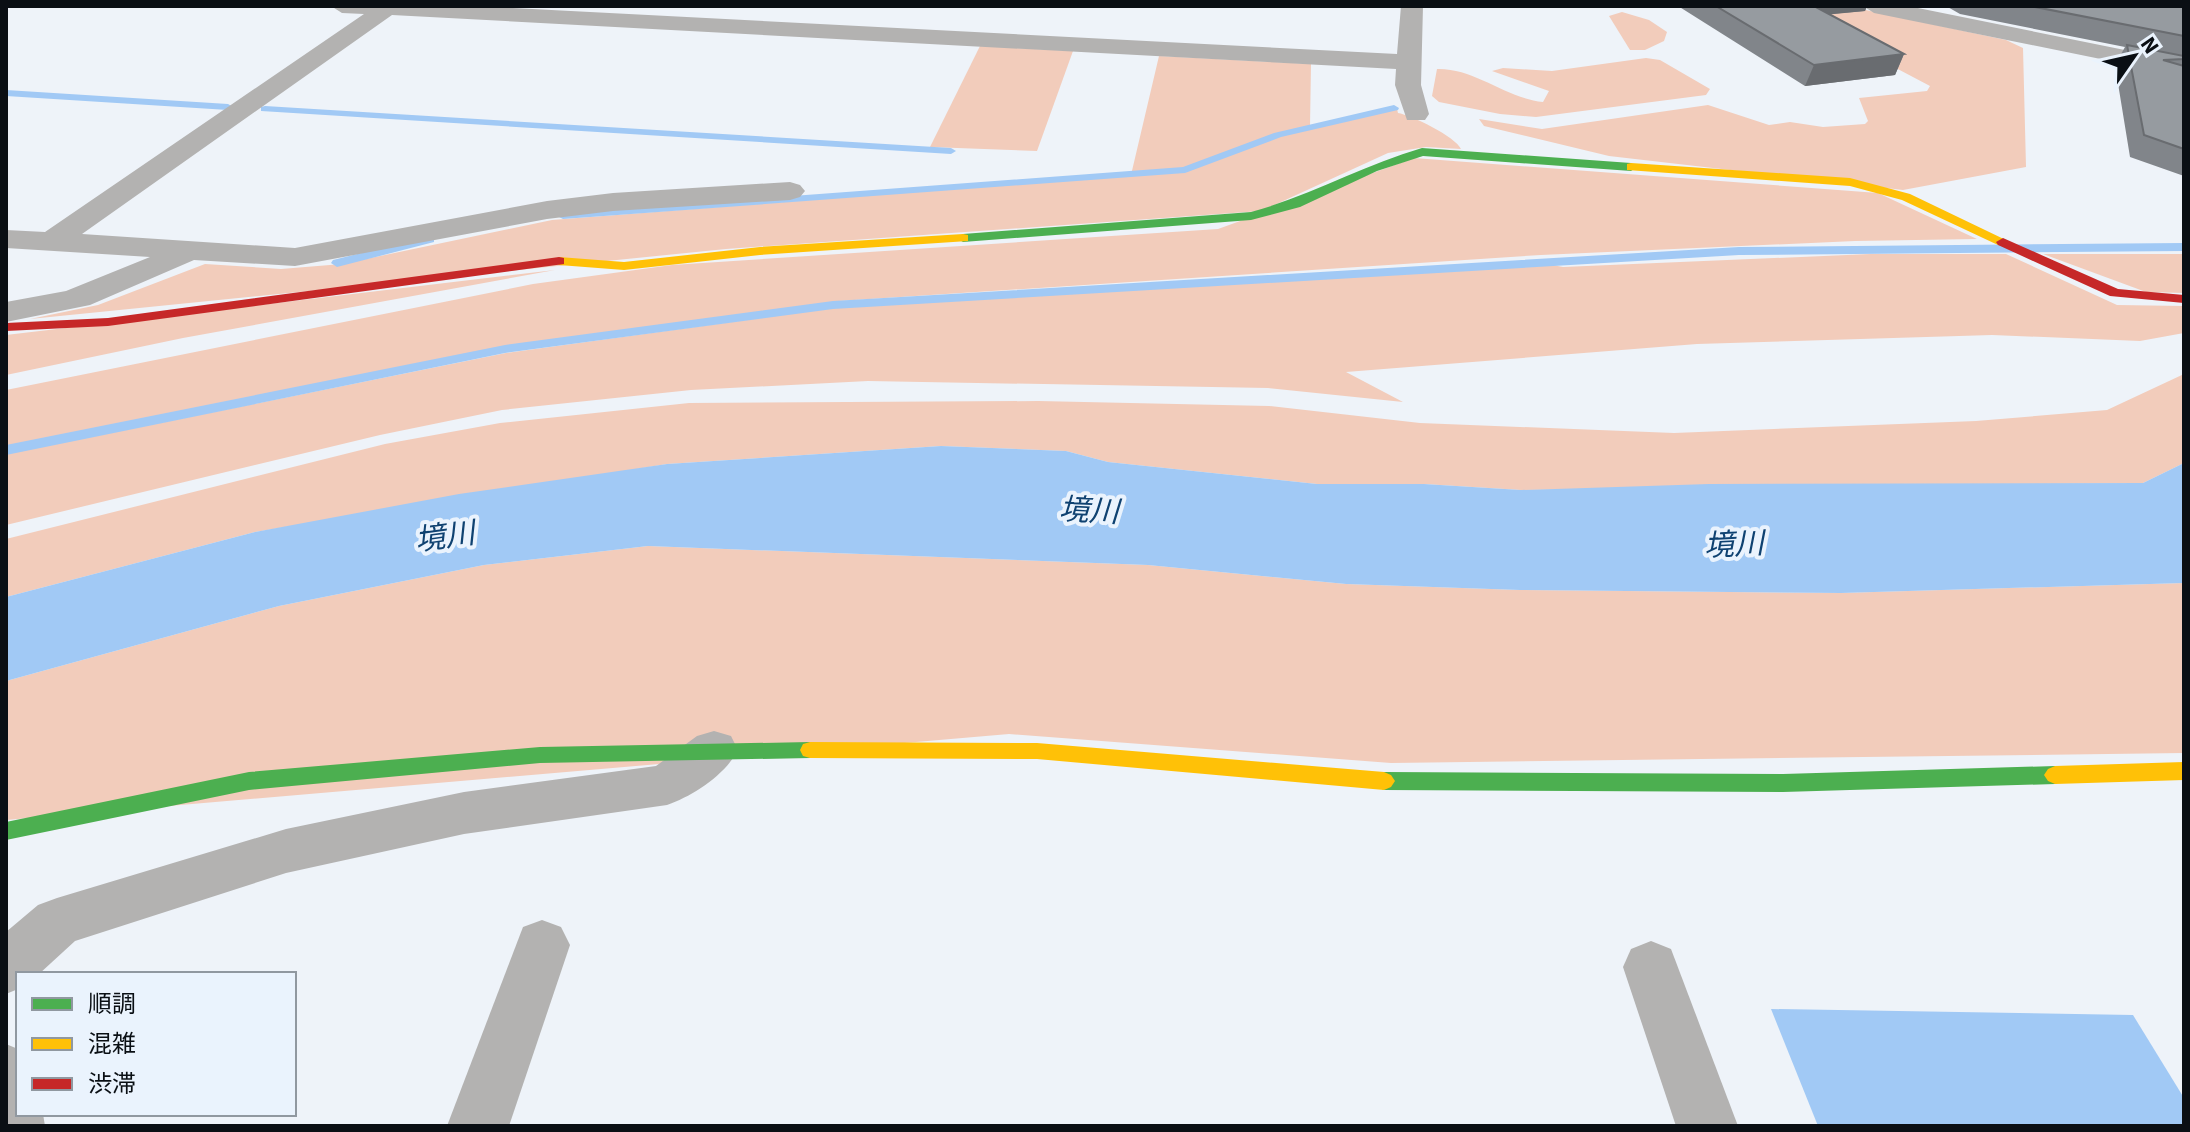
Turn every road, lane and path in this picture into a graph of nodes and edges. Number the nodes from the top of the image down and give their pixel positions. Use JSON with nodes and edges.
{"nodes":[{"id":1,"x":342,"y":6,"type":"edge"},
{"id":2,"x":1412,"y":6,"type":"edge"},
{"id":3,"x":1874,"y":6,"type":"edge"},
{"id":4,"x":389,"y":7,"type":"edge"},
{"id":5,"x":1409,"y":62,"type":"junction"},
{"id":6,"x":2184,"y":69,"type":"edge"},
{"id":7,"x":1416,"y":114,"type":"dead end"},
{"id":8,"x":790,"y":191,"type":"dead end"},
{"id":9,"x":6,"y":239,"type":"edge"},
{"id":10,"x":54,"y":240,"type":"junction"},
{"id":11,"x":187,"y":251,"type":"junction"},
{"id":12,"x":2184,"y":299,"type":"edge"},
{"id":13,"x":6,"y":312,"type":"edge"},
{"id":14,"x":6,"y":327,"type":"edge"},
{"id":15,"x":714,"y":750,"type":"junction"},
{"id":16,"x":2184,"y":771,"type":"edge"},
{"id":17,"x":6,"y":831,"type":"edge"},
{"id":18,"x":542,"y":945,"type":"dead end"},
{"id":19,"x":1651,"y":967,"type":"dead end"},
{"id":20,"x":6,"y":968,"type":"edge"},
{"id":21,"x":6,"y":1073,"type":"edge"},
{"id":22,"x":14,"y":1126,"type":"edge"},
{"id":23,"x":478,"y":1126,"type":"edge"},
{"id":24,"x":1707,"y":1126,"type":"edge"}],
"edges":[{"from":1,"to":4,"type":"street"},
{"from":2,"to":5,"type":"street"},
{"from":3,"to":6,"type":"street"},
{"from":4,"to":5,"type":"street"},
{"from":4,"to":10,"type":"street"},
{"from":5,"to":7,"type":"street"},
{"from":8,"to":11,"type":"street"},
{"from":9,"to":10,"type":"street"},
{"from":10,"to":11,"type":"street"},
{"from":11,"to":13,"type":"street"},
{"from":12,"to":14,"type":"street"},
{"from":15,"to":16,"type":"street"},
{"from":15,"to":17,"type":"street"},
{"from":15,"to":20,"type":"street"},
{"from":18,"to":23,"type":"street"},
{"from":19,"to":24,"type":"street"},
{"from":21,"to":22,"type":"street"}]}
